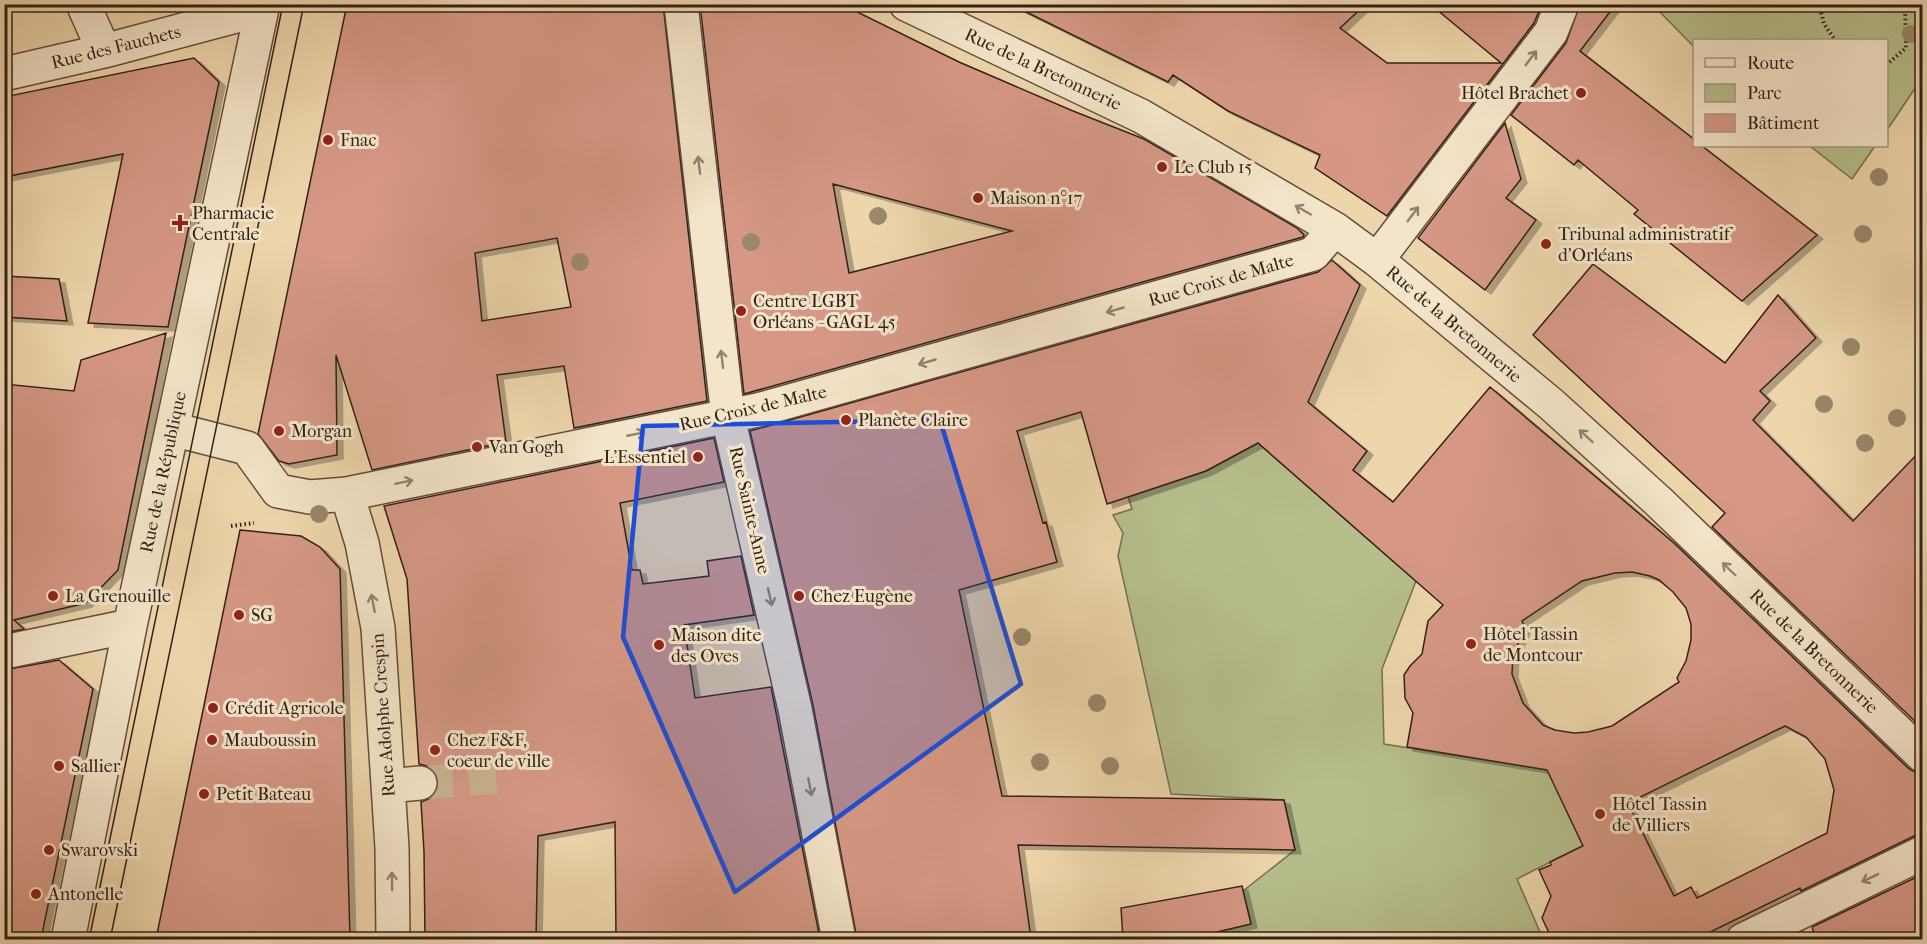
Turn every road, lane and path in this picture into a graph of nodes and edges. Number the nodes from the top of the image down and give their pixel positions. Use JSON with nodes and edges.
{"nodes":[{"id":1,"x":83,"y":4,"type":"edge"},
{"id":2,"x":681,"y":4,"type":"edge"},
{"id":3,"x":906,"y":4,"type":"edge"},
{"id":4,"x":1562,"y":4,"type":"edge"},
{"id":5,"x":1819,"y":4,"type":"edge"},
{"id":6,"x":1905,"y":4,"type":"edge"},
{"id":7,"x":262,"y":7,"type":"edge"},
{"id":8,"x":1834,"y":39,"type":"edge"},
{"id":9,"x":104,"y":51,"type":"junction"},
{"id":10,"x":1888,"y":64,"type":"edge"},
{"id":11,"x":4,"y":74,"type":"edge"},
{"id":12,"x":1335,"y":229,"type":"junction"},
{"id":13,"x":1377,"y":260,"type":"junction"},
{"id":14,"x":728,"y":417,"type":"junction"},
{"id":15,"x":172,"y":429,"type":"junction"},
{"id":16,"x":347,"y":494,"type":"junction"},
{"id":17,"x":130,"y":626,"type":"junction"},
{"id":18,"x":4,"y":652,"type":"edge"},
{"id":19,"x":1923,"y":755,"type":"edge"},
{"id":20,"x":420,"y":783,"type":"tunnel mouth"},
{"id":21,"x":388,"y":786,"type":"junction"},
{"id":22,"x":1923,"y":853,"type":"edge"},
{"id":23,"x":68,"y":939,"type":"edge"},
{"id":24,"x":393,"y":939,"type":"edge"},
{"id":25,"x":839,"y":939,"type":"edge"},
{"id":26,"x":1743,"y":939,"type":"edge"}],
"edges":[{"from":1,"to":9,"type":"street"},
{"from":14,"to":2,"type":"street","name":"Rue Sainte-Anne","one_way":true},
{"from":12,"to":3,"type":"street","name":"Rue de la Bretonnerie","one_way":true},
{"from":13,"to":4,"type":"street","one_way":true},
{"from":5,"to":8,"type":"path"},
{"from":6,"to":10,"type":"path"},
{"from":7,"to":9,"type":"street","name":"Rue des Fauchets"},
{"from":7,"to":15,"type":"street","name":"Rue de la République"},
{"from":9,"to":11,"type":"street","name":"Rue des Fauchets"},
{"from":12,"to":13,"type":"street","name":"Rue de la Bretonnerie"},
{"from":12,"to":14,"type":"street","name":"Rue Croix de Malte","one_way":true},
{"from":19,"to":13,"type":"street","name":"Rue de la Bretonnerie","one_way":true},
{"from":16,"to":14,"type":"street","name":"Rue Croix de Malte","one_way":true},
{"from":14,"to":25,"type":"street","name":"Rue Sainte-Anne","one_way":true},
{"from":15,"to":16,"type":"street","name":"Rue Croix de Malte"},
{"from":15,"to":17,"type":"street","name":"Rue de la République"},
{"from":21,"to":16,"type":"street","name":"Rue Adolphe Crespin","one_way":true},
{"from":17,"to":18,"type":"street"},
{"from":17,"to":23,"type":"street","name":"Rue de la République"},
{"from":20,"to":21,"type":"street"},
{"from":24,"to":21,"type":"street","name":"Rue Adolphe Crespin","one_way":true},
{"from":22,"to":26,"type":"street","one_way":true}]}
